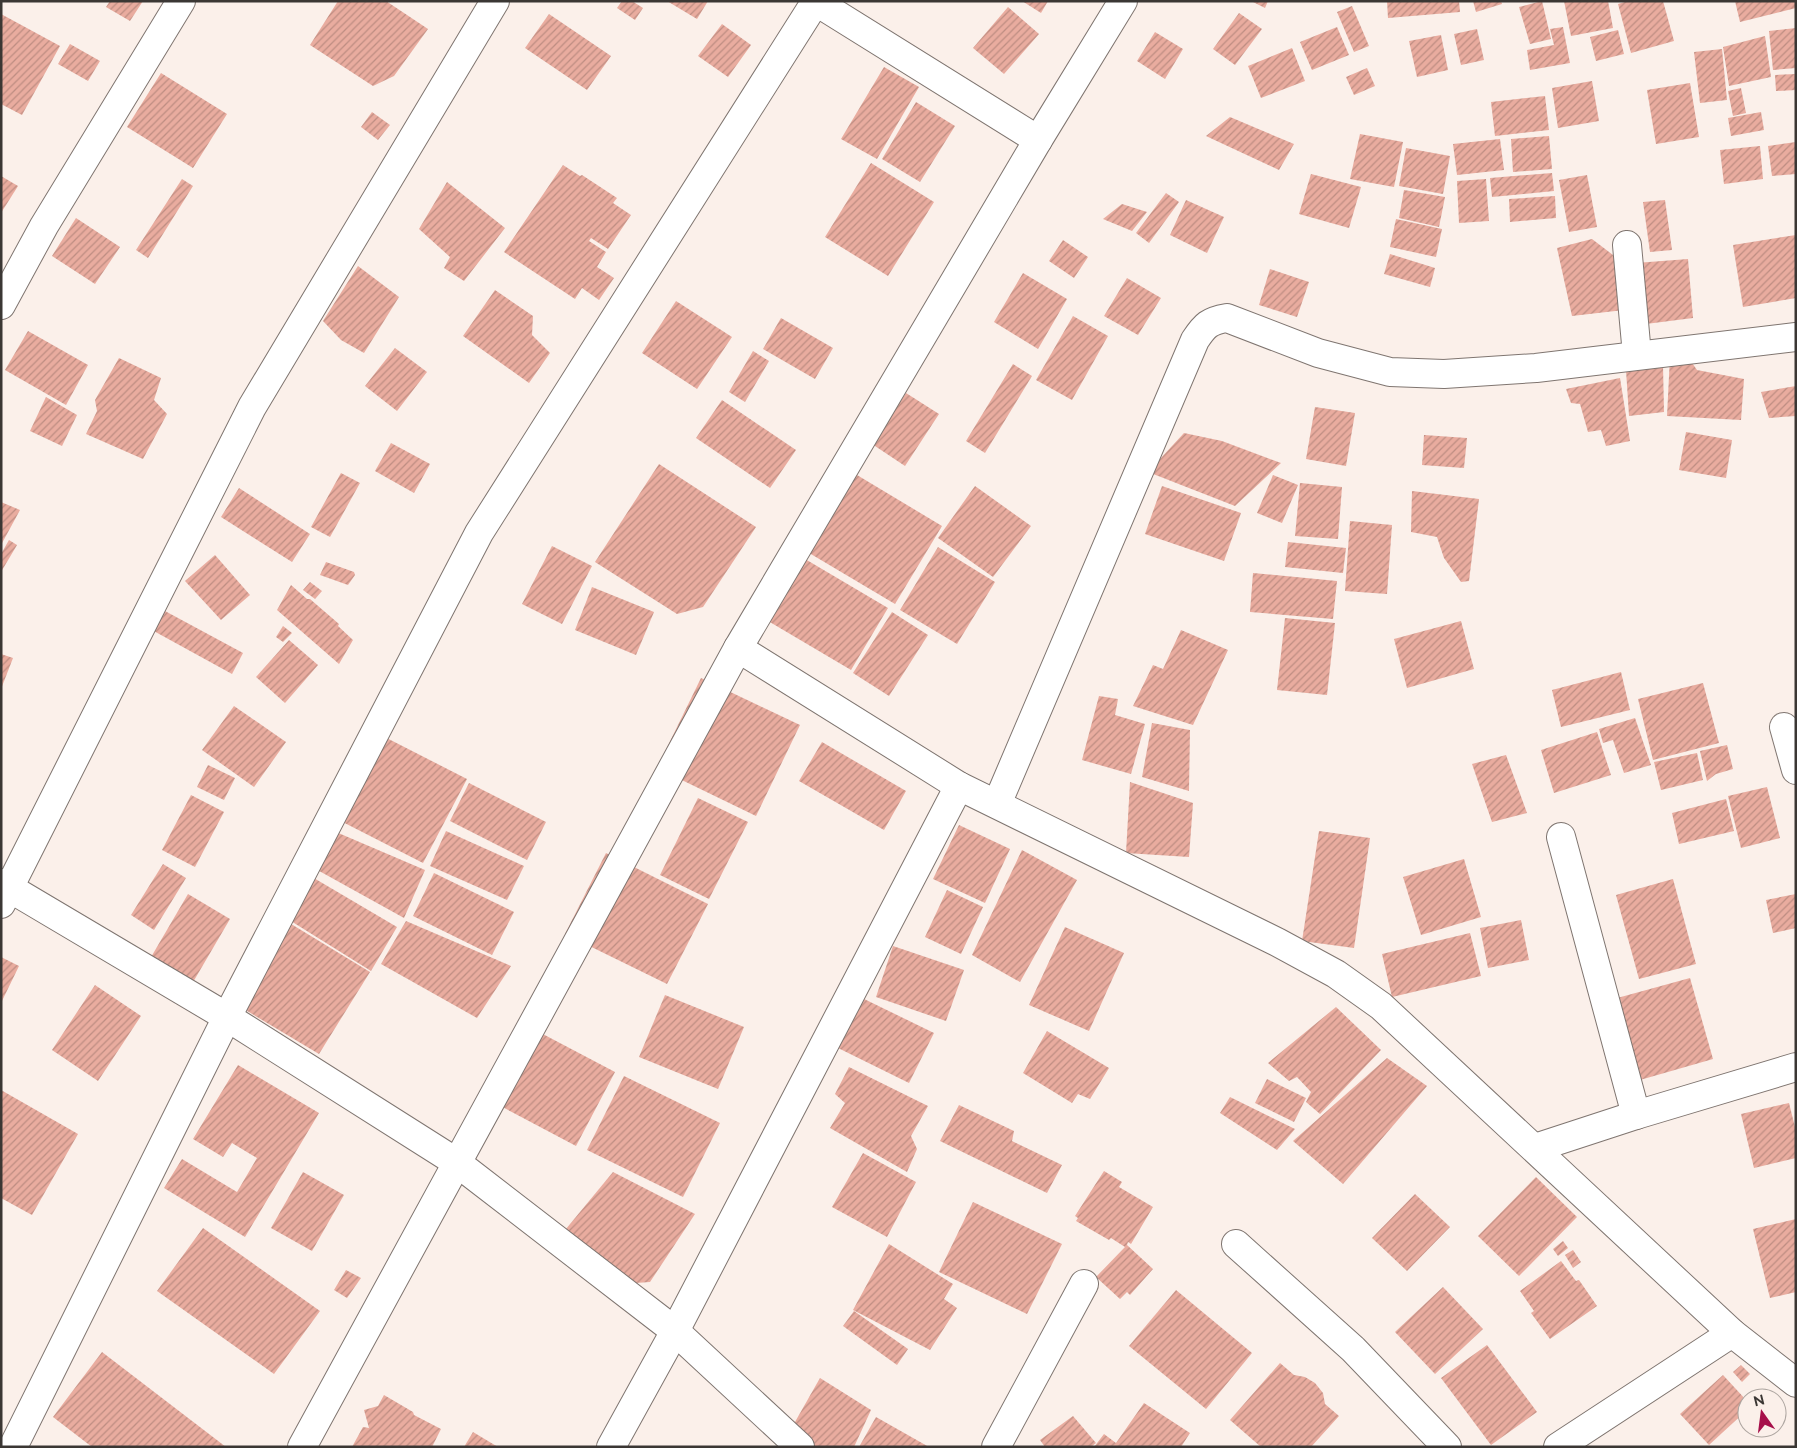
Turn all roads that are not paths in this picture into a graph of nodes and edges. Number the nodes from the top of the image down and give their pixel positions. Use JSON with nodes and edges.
{"nodes":[{"id":1,"x":181,"y":1,"type":"edge"},
{"id":2,"x":496,"y":1,"type":"edge"},
{"id":3,"x":1122,"y":1,"type":"edge"},
{"id":4,"x":816,"y":2,"type":"edge"},
{"id":5,"x":1038,"y":140,"type":"junction"},
{"id":6,"x":1627,"y":245,"type":"dead end"},
{"id":7,"x":1,"y":305,"type":"edge"},
{"id":8,"x":1796,"y":337,"type":"edge"},
{"id":9,"x":1637,"y":355,"type":"junction"},
{"id":10,"x":738,"y":648,"type":"junction"},
{"id":11,"x":1784,"y":727,"type":"dead end"},
{"id":12,"x":1796,"y":770,"type":"edge"},
{"id":13,"x":959,"y":786,"type":"junction"},
{"id":14,"x":997,"y":804,"type":"junction"},
{"id":15,"x":1561,"y":837,"type":"dead end"},
{"id":16,"x":4,"y":892,"type":"edge"},
{"id":17,"x":226,"y":1017,"type":"junction"},
{"id":18,"x":1796,"y":1067,"type":"edge"},
{"id":19,"x":1636,"y":1115,"type":"junction"},
{"id":20,"x":1535,"y":1148,"type":"junction"},
{"id":21,"x":456,"y":1162,"type":"junction"},
{"id":22,"x":1236,"y":1244,"type":"dead end"},
{"id":23,"x":1084,"y":1284,"type":"dead end"},
{"id":24,"x":675,"y":1331,"type":"junction"},
{"id":25,"x":1732,"y":1333,"type":"junction"},
{"id":26,"x":1796,"y":1383,"type":"edge"},
{"id":27,"x":1567,"y":1445,"type":"edge"},
{"id":28,"x":13,"y":1447,"type":"edge"},
{"id":29,"x":302,"y":1447,"type":"edge"},
{"id":30,"x":611,"y":1447,"type":"edge"},
{"id":31,"x":800,"y":1447,"type":"edge"},
{"id":32,"x":996,"y":1447,"type":"edge"},
{"id":33,"x":1447,"y":1447,"type":"edge"}],
"edges":[{"from":1,"to":7,"type":"street"},
{"from":2,"to":16,"type":"street"},
{"from":3,"to":5,"type":"street"},
{"from":4,"to":5,"type":"street"},
{"from":4,"to":17,"type":"street"},
{"from":5,"to":10,"type":"street"},
{"from":6,"to":9,"type":"street"},
{"from":8,"to":9,"type":"street"},
{"from":9,"to":14,"type":"street"},
{"from":10,"to":13,"type":"street"},
{"from":10,"to":21,"type":"street"},
{"from":11,"to":12,"type":"street"},
{"from":13,"to":14,"type":"street"},
{"from":13,"to":24,"type":"street"},
{"from":14,"to":20,"type":"street"},
{"from":15,"to":19,"type":"street"},
{"from":16,"to":17,"type":"street"},
{"from":17,"to":21,"type":"street"},
{"from":17,"to":28,"type":"street"},
{"from":18,"to":19,"type":"street"},
{"from":19,"to":20,"type":"street"},
{"from":20,"to":25,"type":"street"},
{"from":21,"to":24,"type":"street"},
{"from":21,"to":29,"type":"street"},
{"from":22,"to":33,"type":"street"},
{"from":23,"to":32,"type":"street"},
{"from":24,"to":30,"type":"street"},
{"from":24,"to":31,"type":"street"},
{"from":25,"to":26,"type":"street"},
{"from":25,"to":27,"type":"street"}]}
